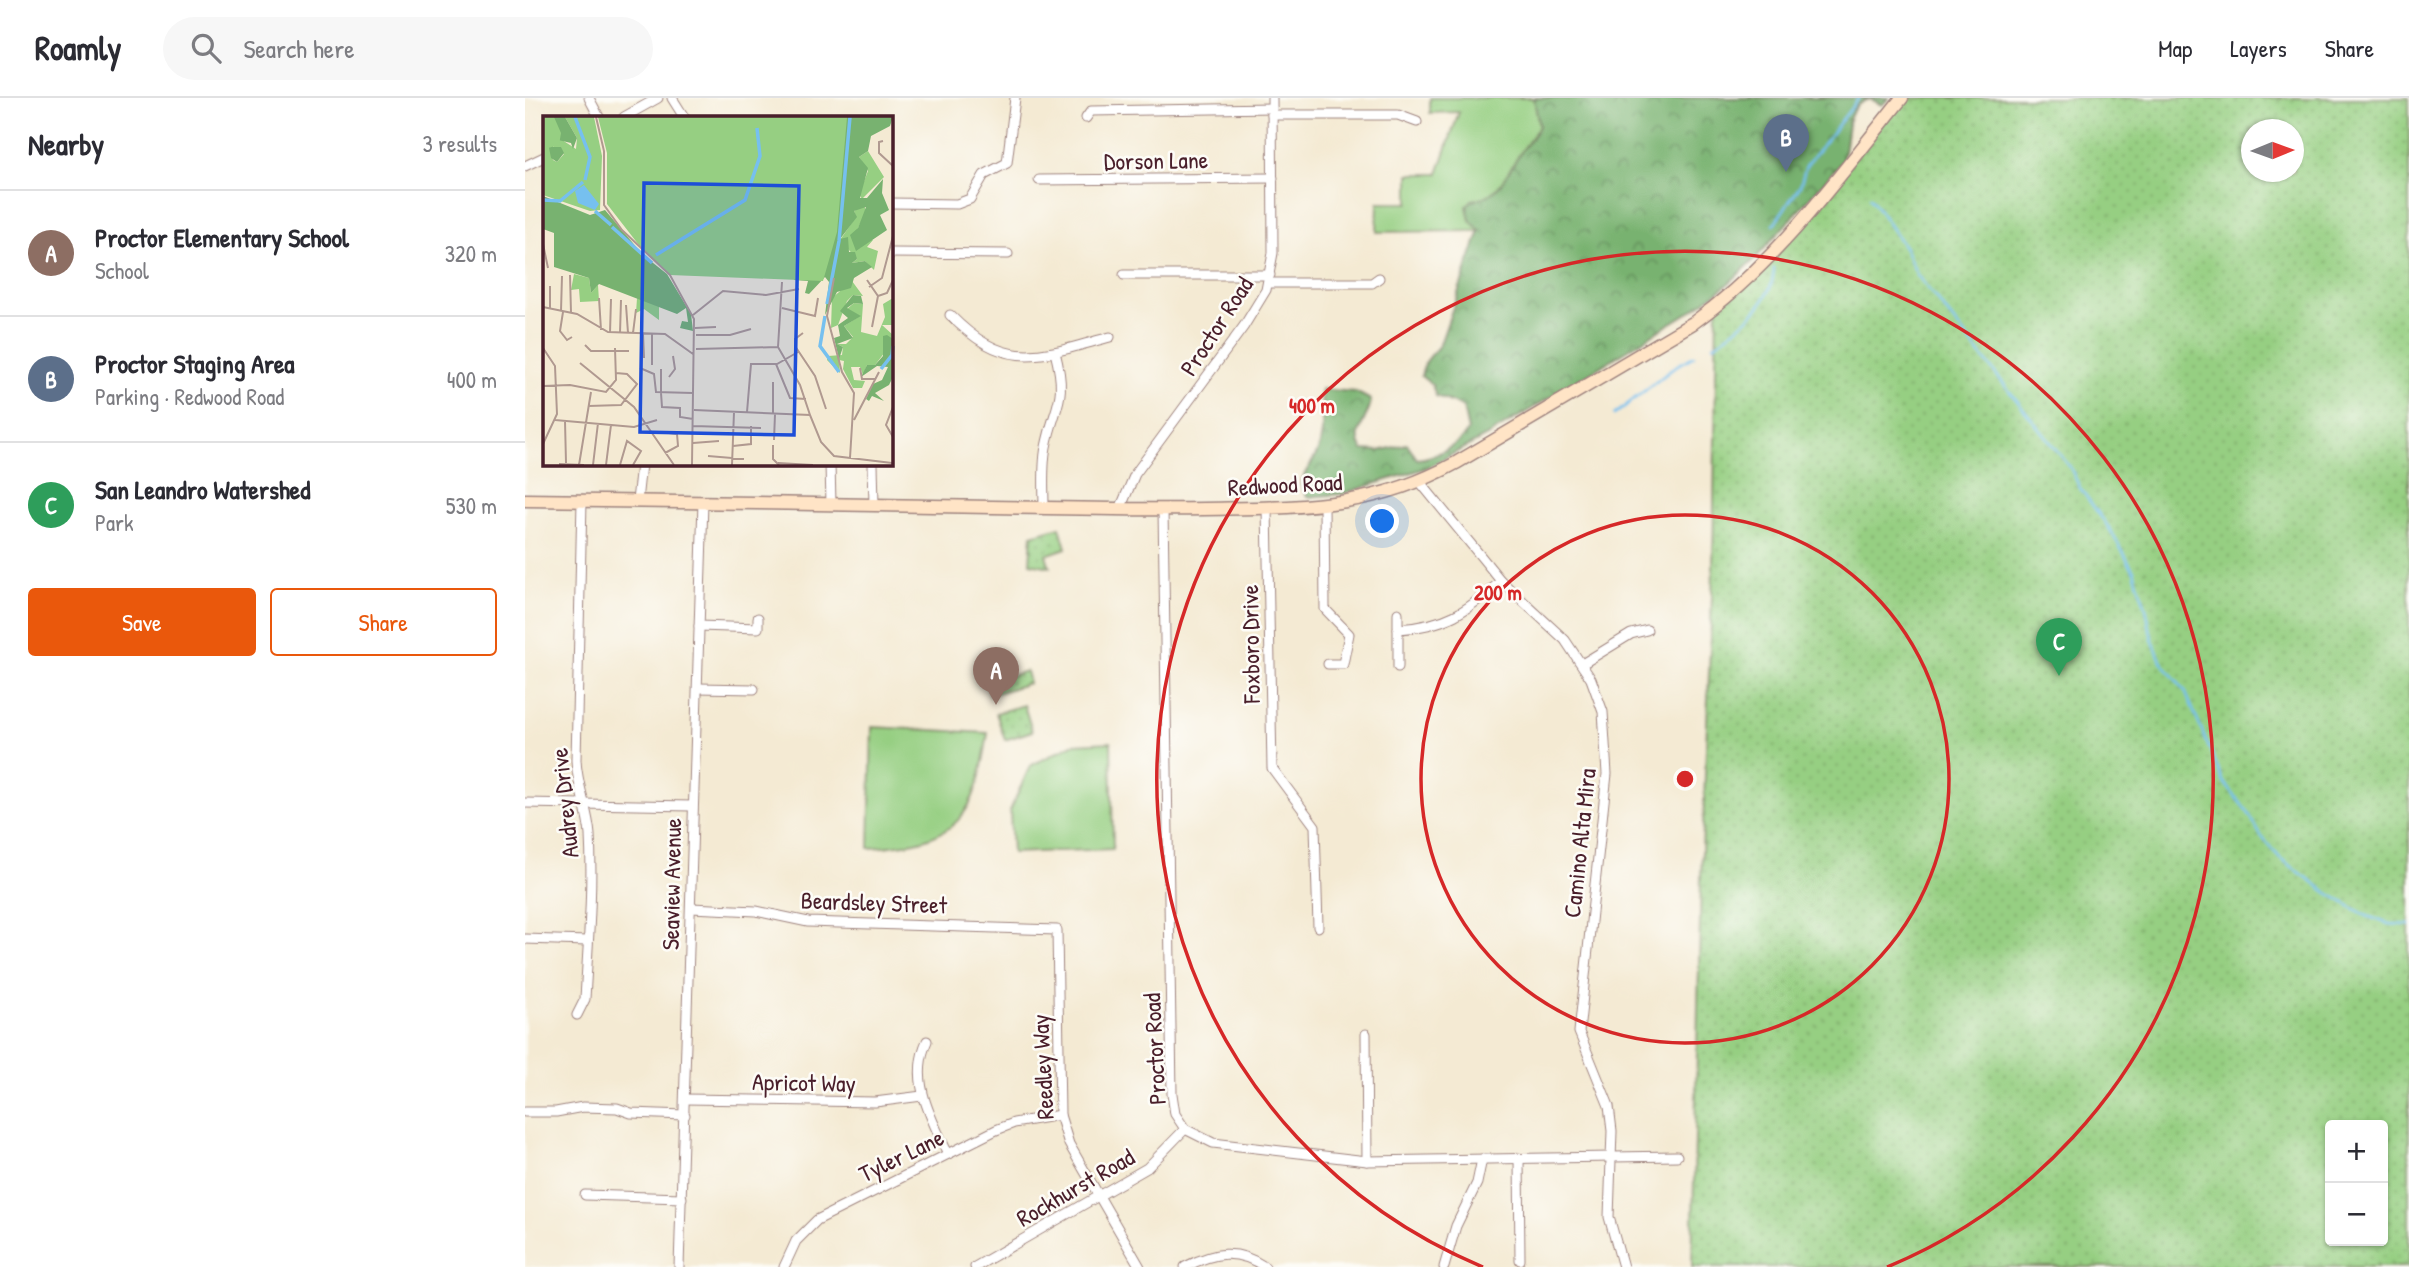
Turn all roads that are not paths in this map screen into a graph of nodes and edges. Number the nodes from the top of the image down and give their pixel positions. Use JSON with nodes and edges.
{"nodes":[{"id":1,"x":589,"y":98,"type":"edge"},
{"id":2,"x":658,"y":98,"type":"edge"},
{"id":3,"x":672,"y":98,"type":"edge"},
{"id":4,"x":1015,"y":98,"type":"edge"},
{"id":5,"x":1902,"y":98,"type":"edge"},
{"id":6,"x":1272,"y":107,"type":"edge"},
{"id":7,"x":598,"y":116,"type":"edge"},
{"id":8,"x":626,"y":116,"type":"edge"},
{"id":9,"x":683,"y":116,"type":"edge"},
{"id":10,"x":1086,"y":118,"type":"dead end"},
{"id":11,"x":1417,"y":122,"type":"dead end"},
{"id":12,"x":543,"y":157,"type":"edge"},
{"id":13,"x":525,"y":166,"type":"edge"},
{"id":14,"x":1273,"y":178,"type":"junction"},
{"id":15,"x":1039,"y":180,"type":"dead end"},
{"id":16,"x":893,"y":203,"type":"edge"},
{"id":17,"x":893,"y":253,"type":"edge"},
{"id":18,"x":1008,"y":254,"type":"dead end"},
{"id":19,"x":1124,"y":275,"type":"dead end"},
{"id":20,"x":1379,"y":278,"type":"dead end"},
{"id":21,"x":1269,"y":279,"type":"junction"},
{"id":22,"x":950,"y":315,"type":"dead end"},
{"id":23,"x":1109,"y":337,"type":"dead end"},
{"id":24,"x":1055,"y":352,"type":"junction"},
{"id":25,"x":641,"y":466,"type":"edge"},
{"id":26,"x":830,"y":466,"type":"edge"},
{"id":27,"x":873,"y":466,"type":"edge"},
{"id":28,"x":1420,"y":482,"type":"junction"},
{"id":29,"x":525,"y":500,"type":"edge"},
{"id":30,"x":582,"y":501,"type":"junction"},
{"id":31,"x":638,"y":501,"type":"junction"},
{"id":32,"x":703,"y":502,"type":"junction"},
{"id":33,"x":831,"y":504,"type":"junction"},
{"id":34,"x":874,"y":505,"type":"junction"},
{"id":35,"x":1324,"y":505,"type":"junction"},
{"id":36,"x":1044,"y":508,"type":"junction"},
{"id":37,"x":1266,"y":508,"type":"junction"},
{"id":38,"x":1120,"y":509,"type":"junction"},
{"id":39,"x":1163,"y":509,"type":"junction"},
{"id":40,"x":1501,"y":581,"type":"junction"},
{"id":41,"x":1398,"y":613,"type":"dead end"},
{"id":42,"x":758,"y":618,"type":"dead end"},
{"id":43,"x":699,"y":626,"type":"junction"},
{"id":44,"x":1398,"y":629,"type":"junction"},
{"id":45,"x":1647,"y":630,"type":"dead end"},
{"id":46,"x":1328,"y":664,"type":"dead end"},
{"id":47,"x":1582,"y":664,"type":"junction"},
{"id":48,"x":1398,"y":667,"type":"dead end"},
{"id":49,"x":698,"y":688,"type":"junction"},
{"id":50,"x":754,"y":689,"type":"dead end"},
{"id":51,"x":525,"y":803,"type":"edge"},
{"id":52,"x":583,"y":804,"type":"junction"},
{"id":53,"x":692,"y":806,"type":"junction"},
{"id":54,"x":691,"y":908,"type":"junction"},
{"id":55,"x":1318,"y":927,"type":"dead end"},
{"id":56,"x":1057,"y":930,"type":"joint"},
{"id":57,"x":525,"y":939,"type":"edge"},
{"id":58,"x":587,"y":941,"type":"junction"},
{"id":59,"x":577,"y":1015,"type":"dead end"},
{"id":60,"x":1366,"y":1034,"type":"dead end"},
{"id":61,"x":927,"y":1041,"type":"dead end"},
{"id":62,"x":922,"y":1096,"type":"junction"},
{"id":63,"x":685,"y":1099,"type":"junction"},
{"id":64,"x":525,"y":1112,"type":"edge"},
{"id":65,"x":685,"y":1115,"type":"junction"},
{"id":66,"x":1060,"y":1115,"type":"junction"},
{"id":67,"x":1185,"y":1129,"type":"junction"},
{"id":68,"x":948,"y":1154,"type":"junction"},
{"id":69,"x":1612,"y":1155,"type":"junction"},
{"id":70,"x":1677,"y":1156,"type":"dead end"},
{"id":71,"x":1519,"y":1158,"type":"junction"},
{"id":72,"x":1482,"y":1159,"type":"junction"},
{"id":73,"x":1367,"y":1161,"type":"junction"},
{"id":74,"x":585,"y":1195,"type":"dead end"},
{"id":75,"x":1098,"y":1196,"type":"junction"},
{"id":76,"x":682,"y":1198,"type":"junction"},
{"id":77,"x":1520,"y":1260,"type":"dead end"},
{"id":78,"x":679,"y":1267,"type":"edge"},
{"id":79,"x":784,"y":1267,"type":"edge"},
{"id":80,"x":975,"y":1267,"type":"edge"},
{"id":81,"x":1140,"y":1267,"type":"edge"},
{"id":82,"x":1185,"y":1267,"type":"edge"},
{"id":83,"x":1265,"y":1267,"type":"edge"},
{"id":84,"x":1444,"y":1267,"type":"edge"},
{"id":85,"x":1623,"y":1267,"type":"edge"}],
"edges":[{"from":1,"to":7,"type":"street"},
{"from":2,"to":8,"type":"street"},
{"from":3,"to":9,"type":"street"},
{"from":4,"to":16,"type":"street"},
{"from":5,"to":28,"type":"main road","name":"Redwood Road"},
{"from":6,"to":10,"type":"street"},
{"from":6,"to":11,"type":"street"},
{"from":6,"to":14,"type":"street","name":"Proctor Road"},
{"from":12,"to":13,"type":"street"},
{"from":14,"to":15,"type":"street","name":"Dorson Lane"},
{"from":14,"to":21,"type":"street","name":"Proctor Road"},
{"from":17,"to":18,"type":"street"},
{"from":19,"to":21,"type":"street"},
{"from":20,"to":21,"type":"street"},
{"from":21,"to":38,"type":"street","name":"Proctor Road"},
{"from":22,"to":24,"type":"street"},
{"from":23,"to":24,"type":"street"},
{"from":24,"to":36,"type":"street"},
{"from":25,"to":31,"type":"street"},
{"from":26,"to":33,"type":"street"},
{"from":27,"to":34,"type":"street"},
{"from":28,"to":35,"type":"main road","name":"Redwood Road"},
{"from":28,"to":40,"type":"street","name":"Camino Alta Mira"},
{"from":29,"to":30,"type":"main road","name":"Redwood Road"},
{"from":30,"to":31,"type":"main road","name":"Redwood Road"},
{"from":30,"to":52,"type":"street","name":"Audrey Drive"},
{"from":31,"to":32,"type":"main road","name":"Redwood Road"},
{"from":32,"to":33,"type":"main road","name":"Redwood Road"},
{"from":32,"to":43,"type":"street","name":"Seaview Avenue"},
{"from":33,"to":34,"type":"main road","name":"Redwood Road"},
{"from":34,"to":36,"type":"main road","name":"Redwood Road"},
{"from":35,"to":37,"type":"main road","name":"Redwood Road"},
{"from":35,"to":46,"type":"street"},
{"from":36,"to":38,"type":"main road","name":"Redwood Road"},
{"from":37,"to":39,"type":"main road","name":"Redwood Road"},
{"from":37,"to":55,"type":"street","name":"Foxboro Drive"},
{"from":38,"to":39,"type":"main road","name":"Redwood Road"},
{"from":39,"to":67,"type":"street","name":"Proctor Road"},
{"from":40,"to":44,"type":"street"},
{"from":40,"to":47,"type":"street","name":"Camino Alta Mira"},
{"from":41,"to":44,"type":"street"},
{"from":42,"to":43,"type":"street"},
{"from":43,"to":49,"type":"street","name":"Seaview Avenue"},
{"from":44,"to":48,"type":"street"},
{"from":45,"to":47,"type":"street"},
{"from":47,"to":69,"type":"street","name":"Camino Alta Mira"},
{"from":49,"to":50,"type":"street"},
{"from":49,"to":53,"type":"street","name":"Seaview Avenue"},
{"from":51,"to":52,"type":"street"},
{"from":52,"to":53,"type":"street"},
{"from":52,"to":58,"type":"street","name":"Audrey Drive"},
{"from":53,"to":54,"type":"street","name":"Seaview Avenue"},
{"from":54,"to":56,"type":"street","name":"Beardsley Street"},
{"from":54,"to":63,"type":"street","name":"Seaview Avenue"},
{"from":56,"to":66,"type":"street","name":"Reedley Way"},
{"from":57,"to":58,"type":"street"},
{"from":58,"to":59,"type":"street","name":"Audrey Drive"},
{"from":60,"to":73,"type":"street"},
{"from":61,"to":62,"type":"street"},
{"from":62,"to":63,"type":"street","name":"Apricot Way"},
{"from":62,"to":68,"type":"street"},
{"from":63,"to":65,"type":"street","name":"Seaview Avenue"},
{"from":64,"to":65,"type":"street"},
{"from":65,"to":76,"type":"street","name":"Seaview Avenue"},
{"from":66,"to":68,"type":"street","name":"Tyler Lane"},
{"from":66,"to":75,"type":"street","name":"Reedley Way"},
{"from":67,"to":73,"type":"street","name":"Proctor Road"},
{"from":67,"to":75,"type":"street","name":"Rockhurst Road"},
{"from":68,"to":79,"type":"street","name":"Tyler Lane"},
{"from":69,"to":70,"type":"street","name":"Proctor Road"},
{"from":69,"to":71,"type":"street","name":"Proctor Road"},
{"from":69,"to":85,"type":"street","name":"Camino Alta Mira"},
{"from":71,"to":72,"type":"street","name":"Proctor Road"},
{"from":71,"to":77,"type":"street"},
{"from":72,"to":73,"type":"street","name":"Proctor Road"},
{"from":72,"to":84,"type":"street"},
{"from":74,"to":76,"type":"street"},
{"from":75,"to":80,"type":"street","name":"Rockhurst Road"},
{"from":75,"to":81,"type":"street","name":"Reedley Way"},
{"from":76,"to":78,"type":"street","name":"Seaview Avenue"},
{"from":82,"to":83,"type":"street"}]}
